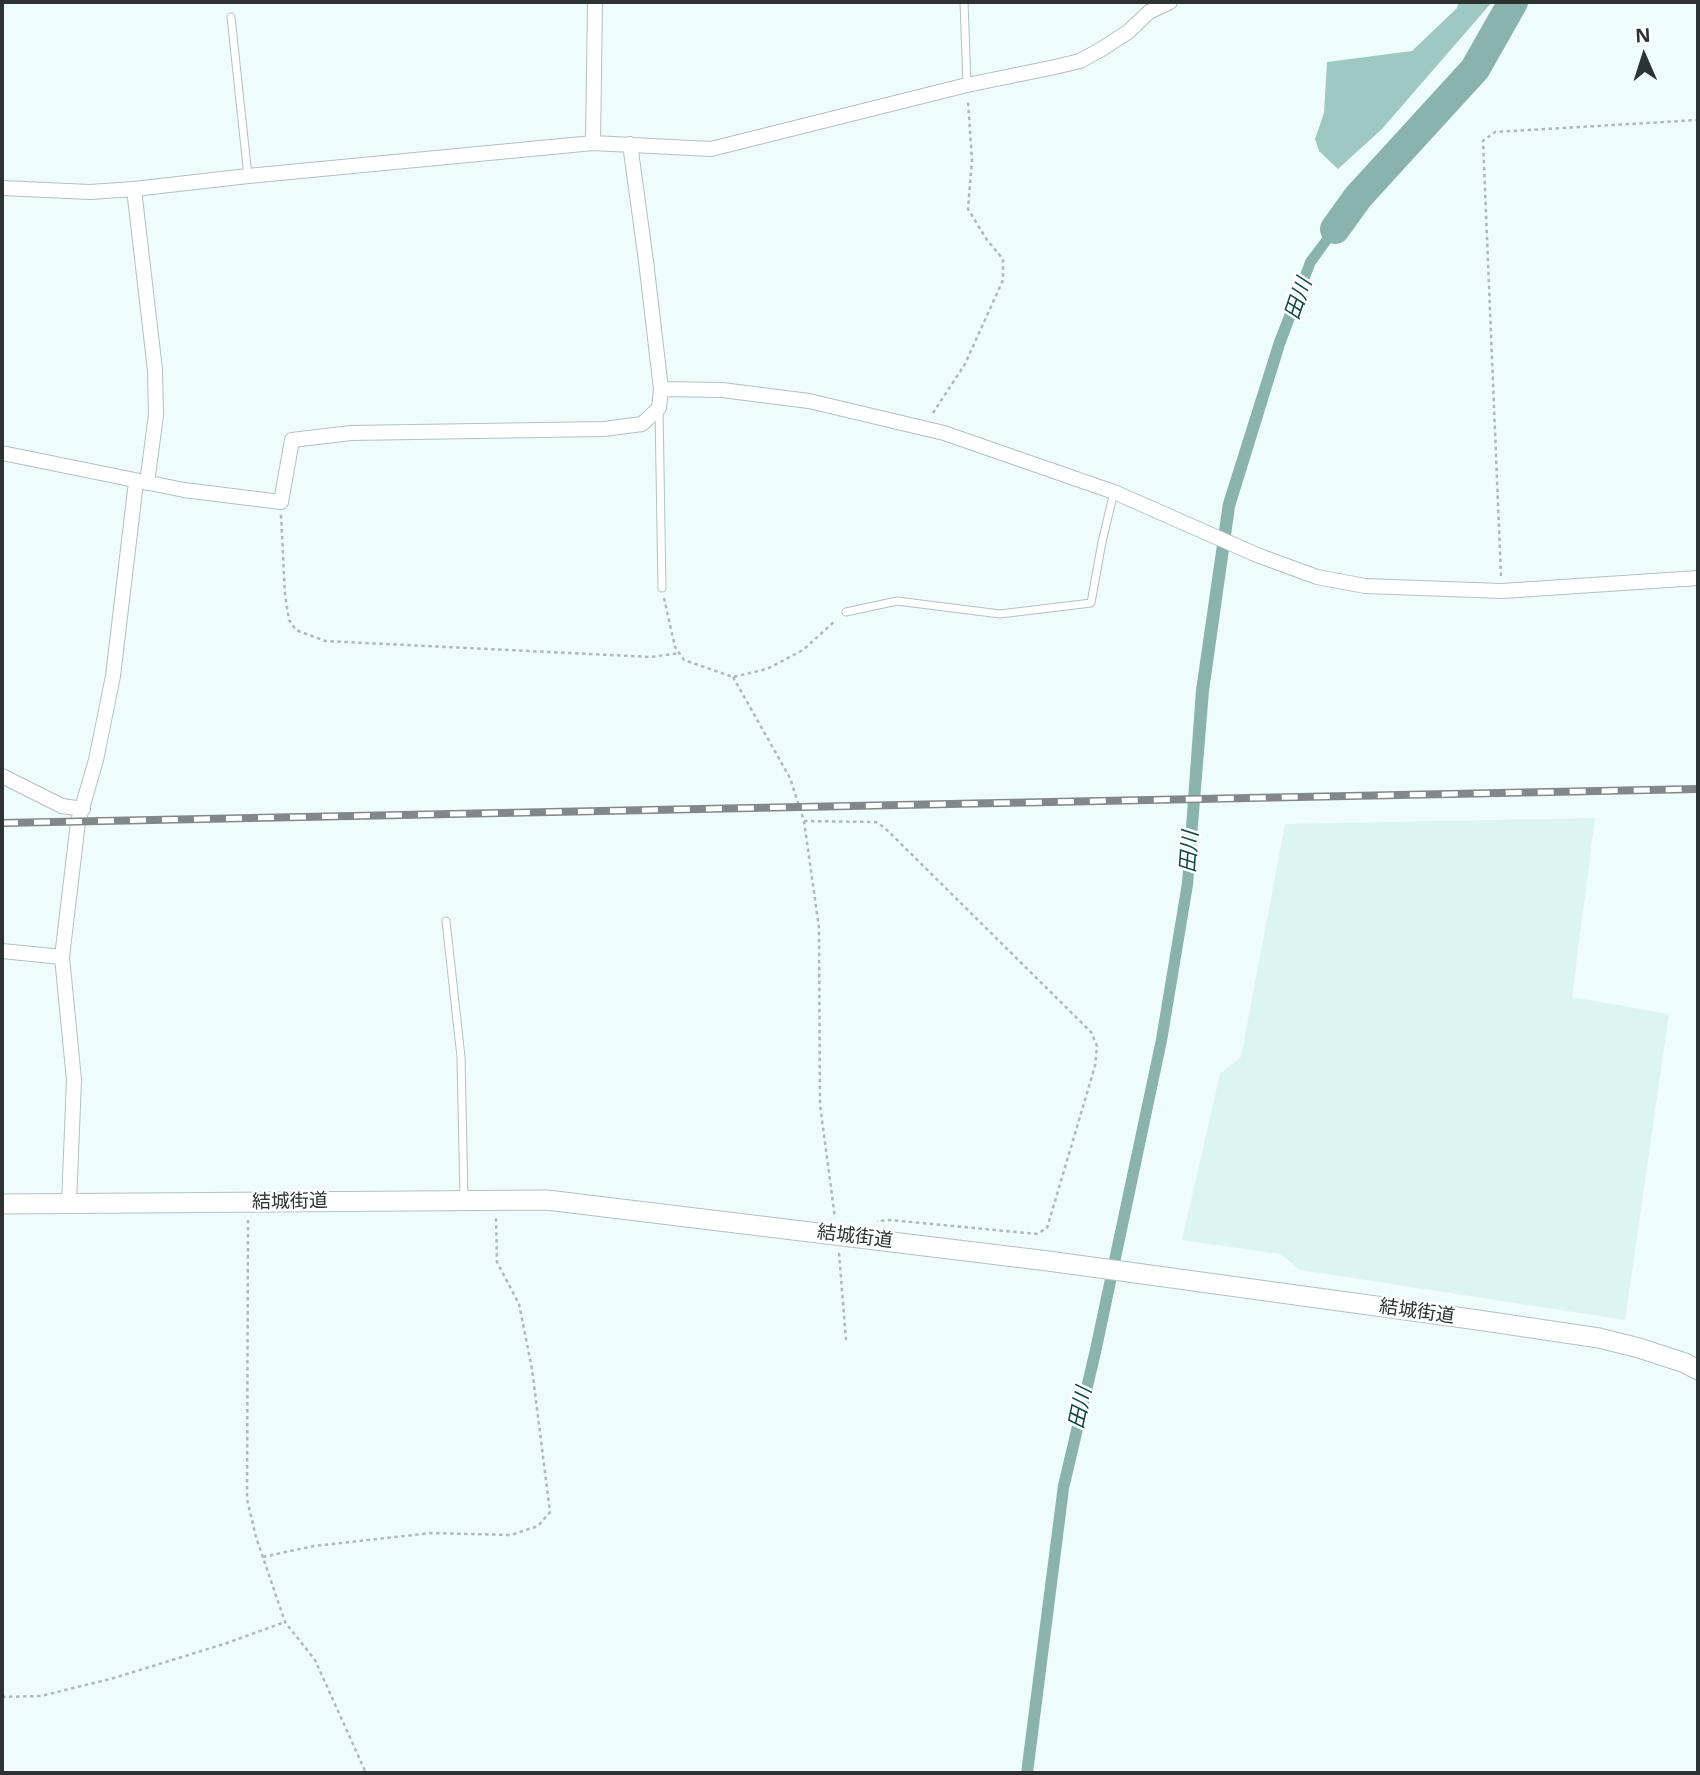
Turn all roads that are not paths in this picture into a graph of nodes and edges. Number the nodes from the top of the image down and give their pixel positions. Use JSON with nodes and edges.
{"nodes":[{"id":1,"x":595,"y":2,"type":"edge"},
{"id":2,"x":964,"y":2,"type":"edge"},
{"id":3,"x":1170,"y":2,"type":"edge"},
{"id":4,"x":231,"y":17,"type":"dead end"},
{"id":5,"x":967,"y":85,"type":"junction"},
{"id":6,"x":593,"y":143,"type":"junction"},
{"id":7,"x":629,"y":144,"type":"junction"},
{"id":8,"x":248,"y":176,"type":"junction"},
{"id":9,"x":2,"y":188,"type":"edge"},
{"id":10,"x":134,"y":189,"type":"junction"},
{"id":11,"x":661,"y":389,"type":"junction"},
{"id":12,"x":659,"y":408,"type":"junction"},
{"id":13,"x":2,"y":453,"type":"edge"},
{"id":14,"x":141,"y":482,"type":"junction"},
{"id":15,"x":1114,"y":492,"type":"junction"},
{"id":16,"x":1698,"y":578,"type":"edge"},
{"id":17,"x":662,"y":588,"type":"road end"},
{"id":18,"x":846,"y":612,"type":"road end"},
{"id":19,"x":2,"y":776,"type":"edge"},
{"id":20,"x":83,"y":809,"type":"junction"},
{"id":21,"x":446,"y":921,"type":"dead end"},
{"id":22,"x":2,"y":951,"type":"edge"},
{"id":23,"x":62,"y":957,"type":"junction"},
{"id":24,"x":464,"y":1200,"type":"junction"},
{"id":25,"x":69,"y":1203,"type":"junction"},
{"id":26,"x":2,"y":1204,"type":"edge"},
{"id":27,"x":1698,"y":1370,"type":"edge"}],
"edges":[{"from":1,"to":6,"type":"street"},
{"from":2,"to":5,"type":"lane"},
{"from":3,"to":5,"type":"street"},
{"from":4,"to":8,"type":"lane"},
{"from":5,"to":7,"type":"street"},
{"from":6,"to":7,"type":"street"},
{"from":6,"to":8,"type":"street"},
{"from":7,"to":11,"type":"street"},
{"from":8,"to":10,"type":"street"},
{"from":9,"to":10,"type":"street"},
{"from":10,"to":14,"type":"street"},
{"from":11,"to":12,"type":"street"},
{"from":11,"to":15,"type":"street"},
{"from":12,"to":14,"type":"street"},
{"from":12,"to":17,"type":"lane"},
{"from":13,"to":14,"type":"street"},
{"from":14,"to":20,"type":"street"},
{"from":15,"to":16,"type":"street"},
{"from":15,"to":18,"type":"lane"},
{"from":19,"to":20,"type":"street"},
{"from":20,"to":23,"type":"street"},
{"from":21,"to":24,"type":"lane"},
{"from":22,"to":23,"type":"street"},
{"from":23,"to":25,"type":"street"},
{"from":24,"to":25,"type":"street","name":"結城街道"},
{"from":24,"to":27,"type":"street","name":"結城街道"},
{"from":25,"to":26,"type":"street","name":"結城街道"}]}
